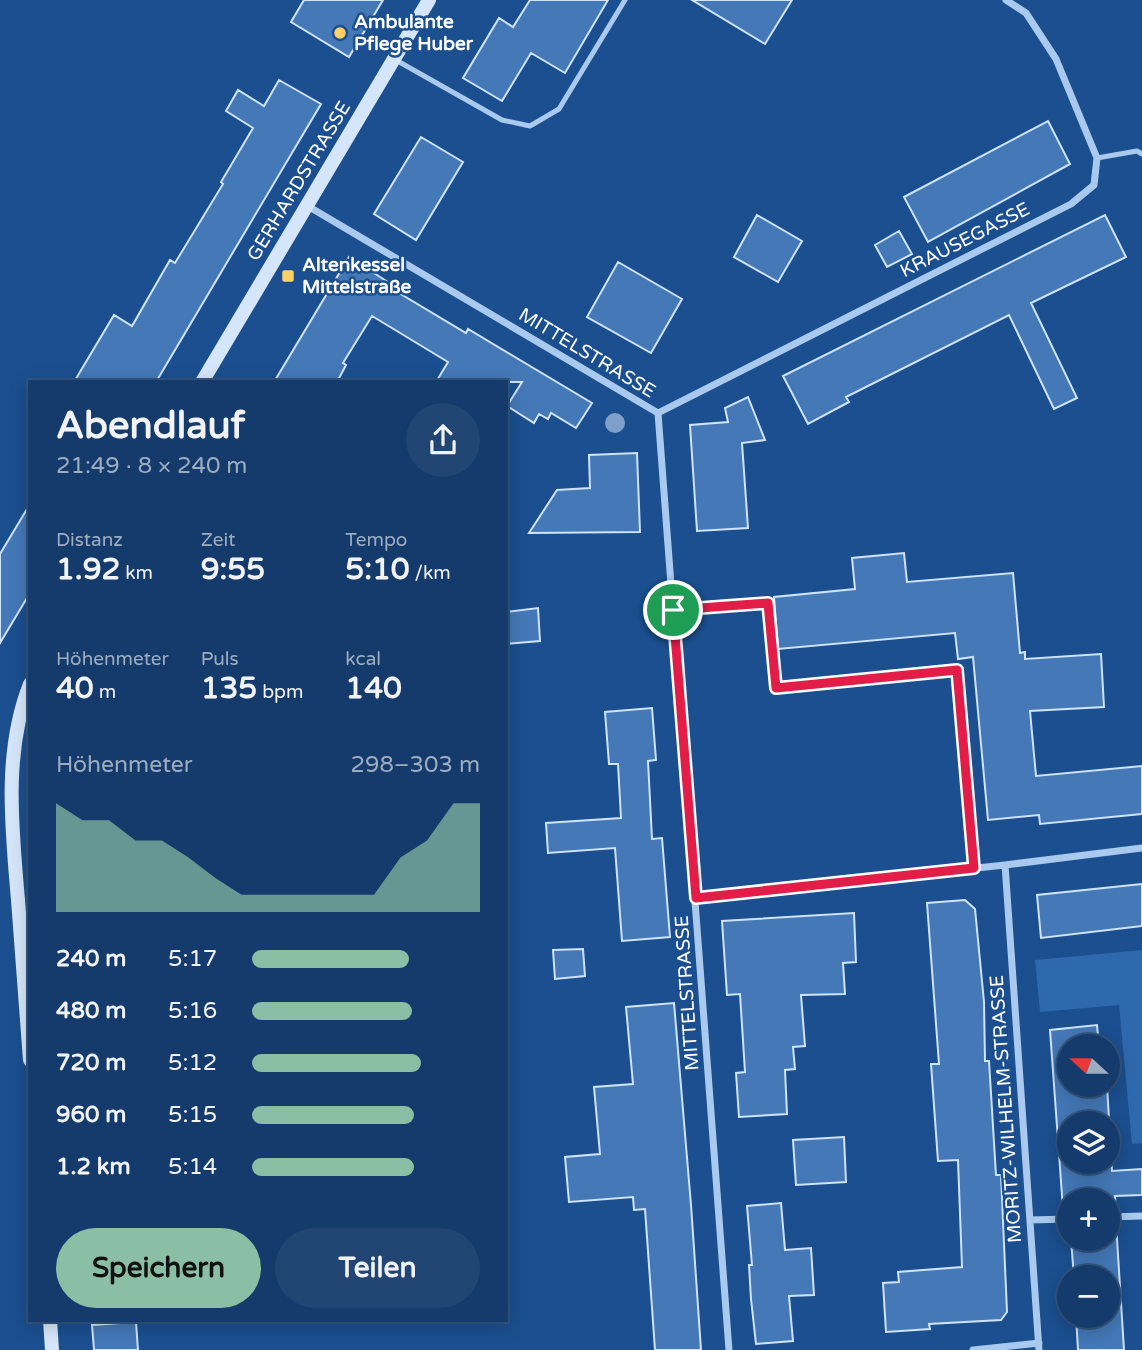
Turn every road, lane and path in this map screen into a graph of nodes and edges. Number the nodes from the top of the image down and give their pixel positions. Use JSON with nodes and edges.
{"nodes":[{"id":1,"x":429,"y":0,"type":"edge"},
{"id":2,"x":625,"y":0,"type":"edge"},
{"id":3,"x":1006,"y":0,"type":"edge"},
{"id":4,"x":394,"y":59,"type":"junction"},
{"id":5,"x":1142,"y":154,"type":"edge"},
{"id":6,"x":1097,"y":158,"type":"junction"},
{"id":7,"x":306,"y":205,"type":"junction"},
{"id":8,"x":203,"y":380,"type":"edge"},
{"id":9,"x":658,"y":413,"type":"junction"},
{"id":10,"x":673,"y":610,"type":"junction"},
{"id":11,"x":28,"y":689,"type":"edge"},
{"id":12,"x":1142,"y":848,"type":"edge"},
{"id":13,"x":1005,"y":865,"type":"junction"},
{"id":14,"x":974,"y":868,"type":"junction"},
{"id":15,"x":696,"y":898,"type":"junction"},
{"id":16,"x":28,"y":1034,"type":"edge"},
{"id":17,"x":1142,"y":1216,"type":"edge"},
{"id":18,"x":1120,"y":1217,"type":"edge"},
{"id":19,"x":1057,"y":1219,"type":"edge"},
{"id":20,"x":1030,"y":1220,"type":"junction"},
{"id":21,"x":50,"y":1322,"type":"edge"},
{"id":22,"x":1039,"y":1347,"type":"edge"},
{"id":23,"x":52,"y":1350,"type":"edge"},
{"id":24,"x":729,"y":1350,"type":"edge"},
{"id":25,"x":973,"y":1350,"type":"edge"}],
"edges":[{"from":1,"to":4,"type":"street","name":"GERHARDSTRASSE"},
{"from":2,"to":4,"type":"lane"},
{"from":3,"to":6,"type":"street"},
{"from":4,"to":7,"type":"street","name":"GERHARDSTRASSE"},
{"from":5,"to":6,"type":"lane"},
{"from":6,"to":9,"type":"street","name":"KRAUSEGASSE"},
{"from":7,"to":8,"type":"street","name":"GERHARDSTRASSE"},
{"from":7,"to":9,"type":"street","name":"MITTELSTRASSE"},
{"from":9,"to":10,"type":"street","name":"MITTELSTRASSE"},
{"from":10,"to":14,"type":"path"},
{"from":10,"to":15,"type":"street","name":"MITTELSTRASSE"},
{"from":11,"to":16,"type":"street"},
{"from":12,"to":13,"type":"street"},
{"from":13,"to":14,"type":"street"},
{"from":13,"to":20,"type":"street","name":"MORITZ-WILHELM-STRASSE"},
{"from":14,"to":15,"type":"street"},
{"from":15,"to":24,"type":"street","name":"MITTELSTRASSE"},
{"from":17,"to":18,"type":"street"},
{"from":19,"to":20,"type":"street"},
{"from":20,"to":22,"type":"street","name":"MORITZ-WILHELM-STRASSE"},
{"from":21,"to":23,"type":"street"},
{"from":22,"to":25,"type":"street"}]}
